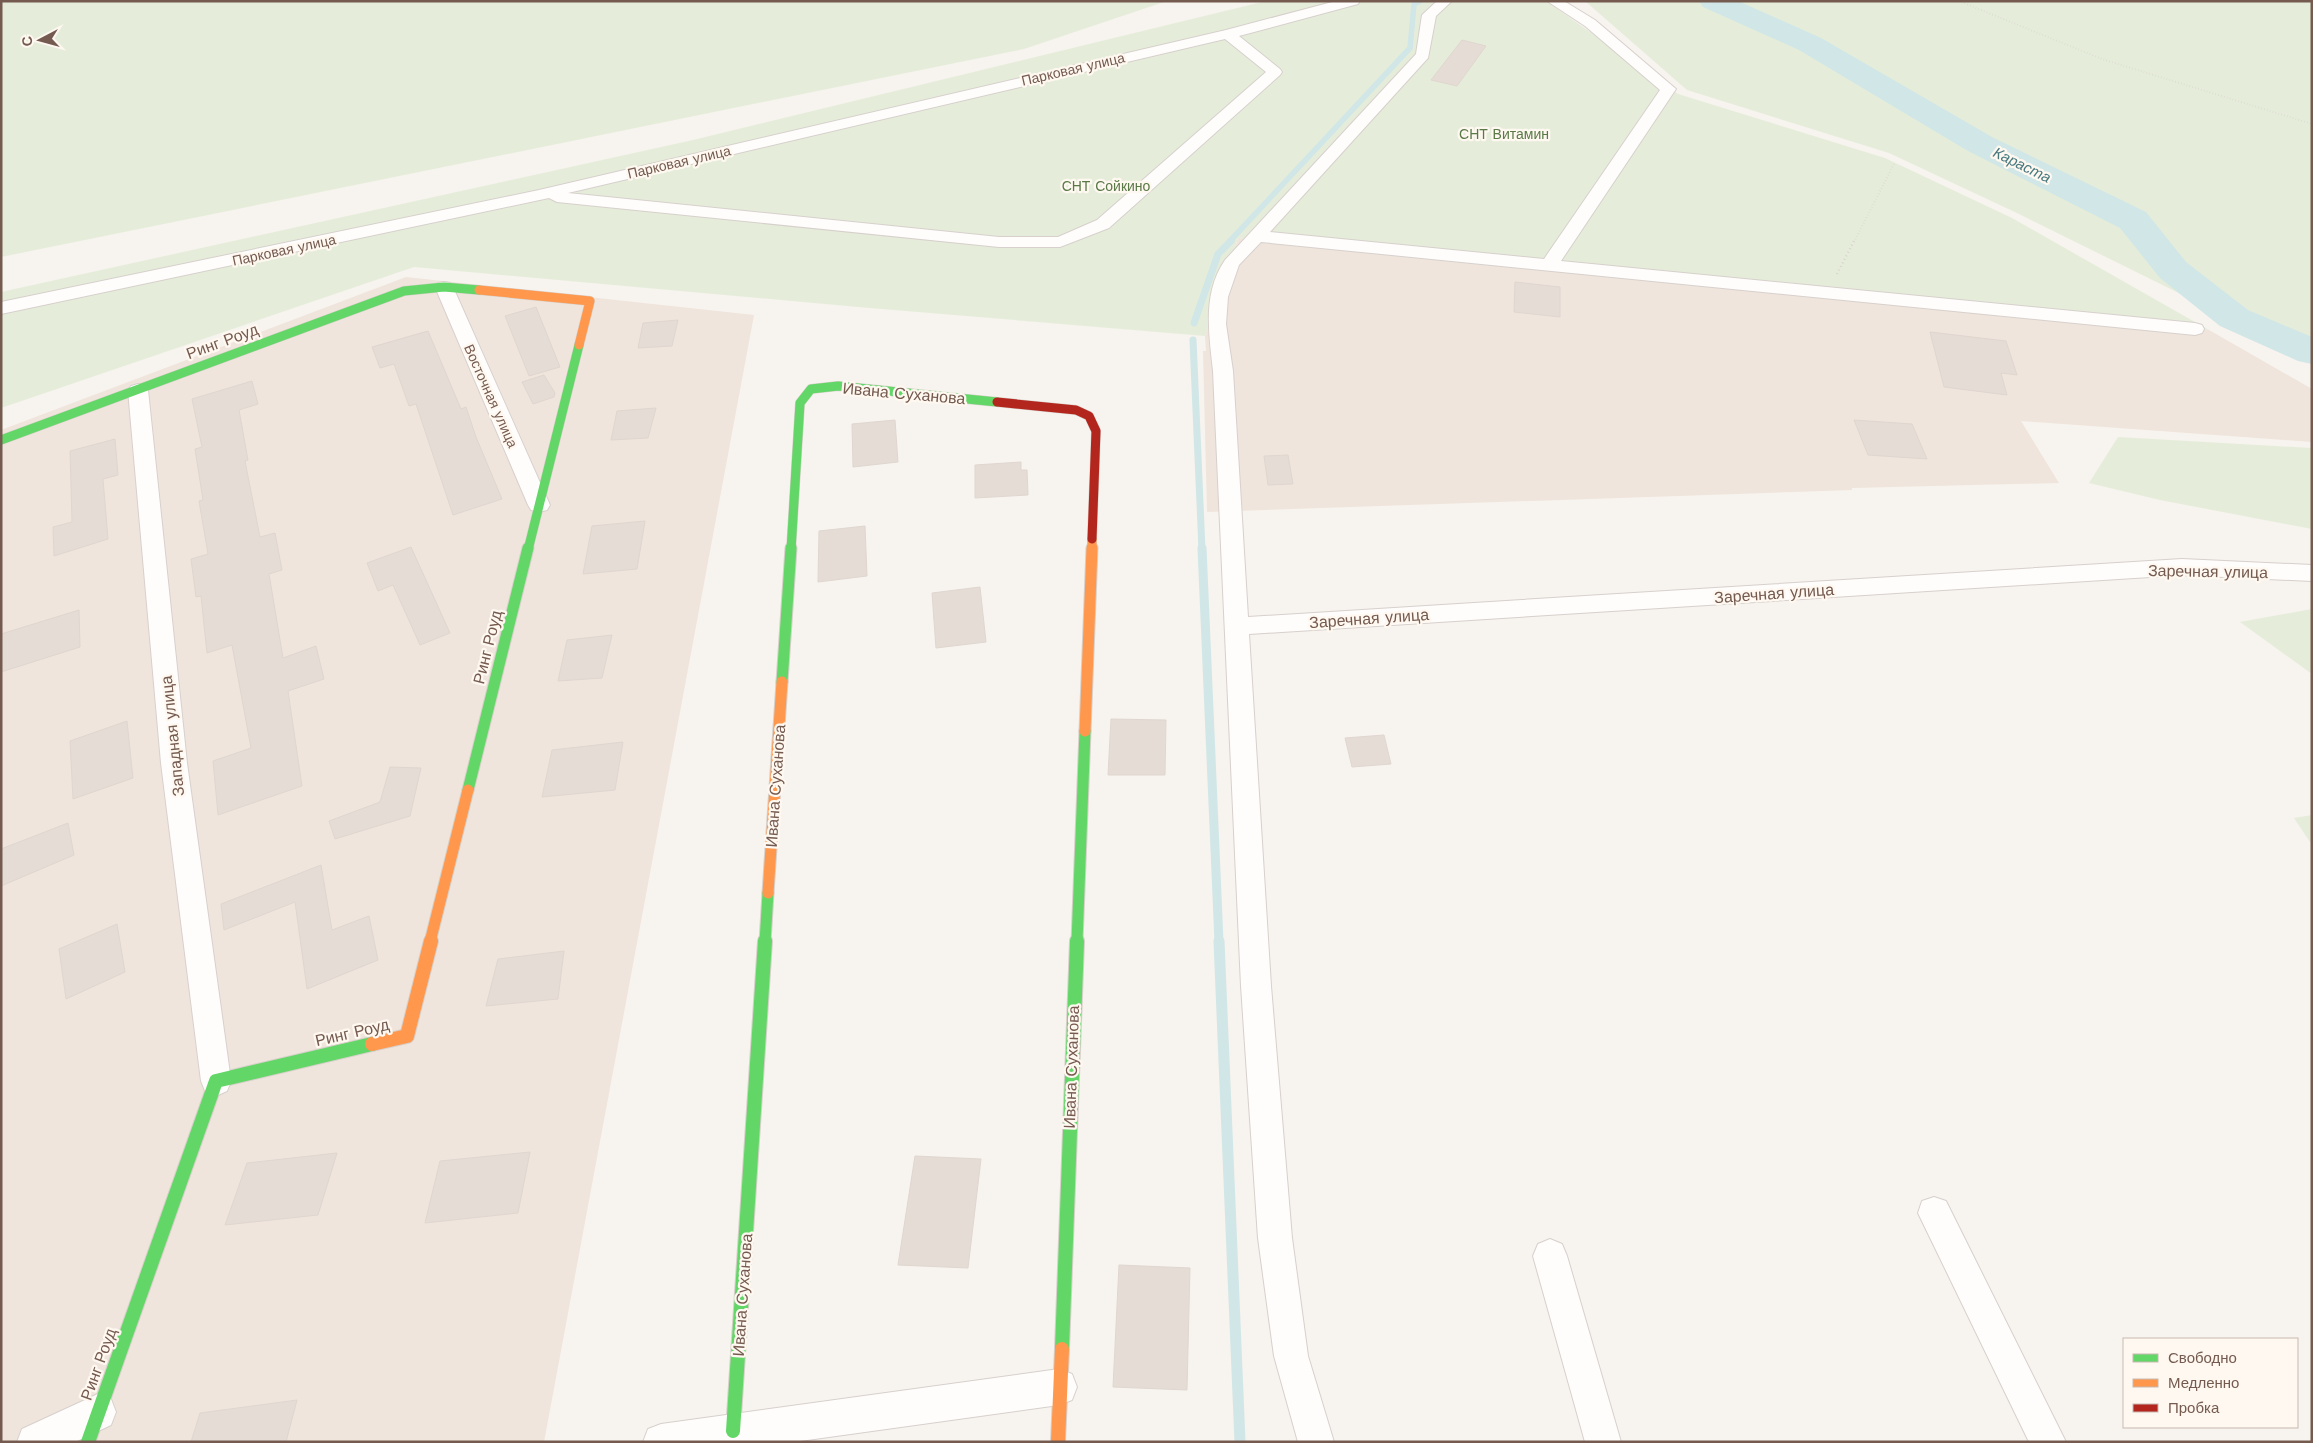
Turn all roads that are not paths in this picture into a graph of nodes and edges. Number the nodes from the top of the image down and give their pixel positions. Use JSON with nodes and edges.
{"nodes":[{"id":1,"x":1354,"y":1,"type":"edge"},
{"id":2,"x":1445,"y":1,"type":"edge"},
{"id":3,"x":1554,"y":1,"type":"edge"},
{"id":4,"x":1228,"y":34,"type":"junction"},
{"id":5,"x":538,"y":195,"type":"junction"},
{"id":6,"x":1255,"y":236,"type":"junction"},
{"id":7,"x":1550,"y":264,"type":"junction"},
{"id":8,"x":444,"y":287,"type":"junction"},
{"id":9,"x":1,"y":308,"type":"edge"},
{"id":10,"x":2195,"y":329,"type":"dead end"},
{"id":11,"x":138,"y":390,"type":"junction"},
{"id":12,"x":1,"y":440,"type":"edge"},
{"id":13,"x":539,"y":505,"type":"junction"},
{"id":14,"x":2312,"y":574,"type":"edge"},
{"id":15,"x":1236,"y":626,"type":"junction"},
{"id":16,"x":216,"y":1081,"type":"junction"},
{"id":17,"x":1934,"y":1213,"type":"dead end"},
{"id":18,"x":1550,"y":1256,"type":"dead end"},
{"id":19,"x":1059,"y":1387,"type":"junction"},
{"id":20,"x":93,"y":1427,"type":"edge"},
{"id":21,"x":733,"y":1432,"type":"junction"},
{"id":22,"x":35,"y":1442,"type":"edge"},
{"id":23,"x":661,"y":1442,"type":"edge"},
{"id":24,"x":1058,"y":1442,"type":"edge"},
{"id":25,"x":1316,"y":1442,"type":"edge"},
{"id":26,"x":1603,"y":1442,"type":"edge"},
{"id":27,"x":2048,"y":1442,"type":"edge"}],
"edges":[{"from":1,"to":4,"type":"street","name":"Парковая улица"},
{"from":2,"to":6,"type":"street"},
{"from":3,"to":7,"type":"street"},
{"from":4,"to":5,"type":"street","name":"Парковая улица"},
{"from":4,"to":5,"type":"street"},
{"from":5,"to":9,"type":"street","name":"Парковая улица"},
{"from":6,"to":7,"type":"street"},
{"from":6,"to":15,"type":"street"},
{"from":7,"to":10,"type":"street"},
{"from":8,"to":11,"type":"street","name":"Ринг Роуд"},
{"from":8,"to":13,"type":"street","name":"Восточная улица"},
{"from":8,"to":13,"type":"street","name":"Ринг Роуд"},
{"from":11,"to":12,"type":"street","name":"Ринг Роуд"},
{"from":11,"to":16,"type":"street","name":"Западная улица"},
{"from":13,"to":16,"type":"street","name":"Ринг Роуд"},
{"from":14,"to":15,"type":"street","name":"Заречная улица"},
{"from":15,"to":25,"type":"street"},
{"from":16,"to":20,"type":"street","name":"Ринг Роуд"},
{"from":17,"to":27,"type":"street"},
{"from":18,"to":26,"type":"street"},
{"from":19,"to":21,"type":"street"},
{"from":19,"to":21,"type":"street","name":"Ивана Суханова"},
{"from":19,"to":24,"type":"street","name":"Ивана Суханова"},
{"from":20,"to":22,"type":"street"},
{"from":21,"to":23,"type":"street"}]}
